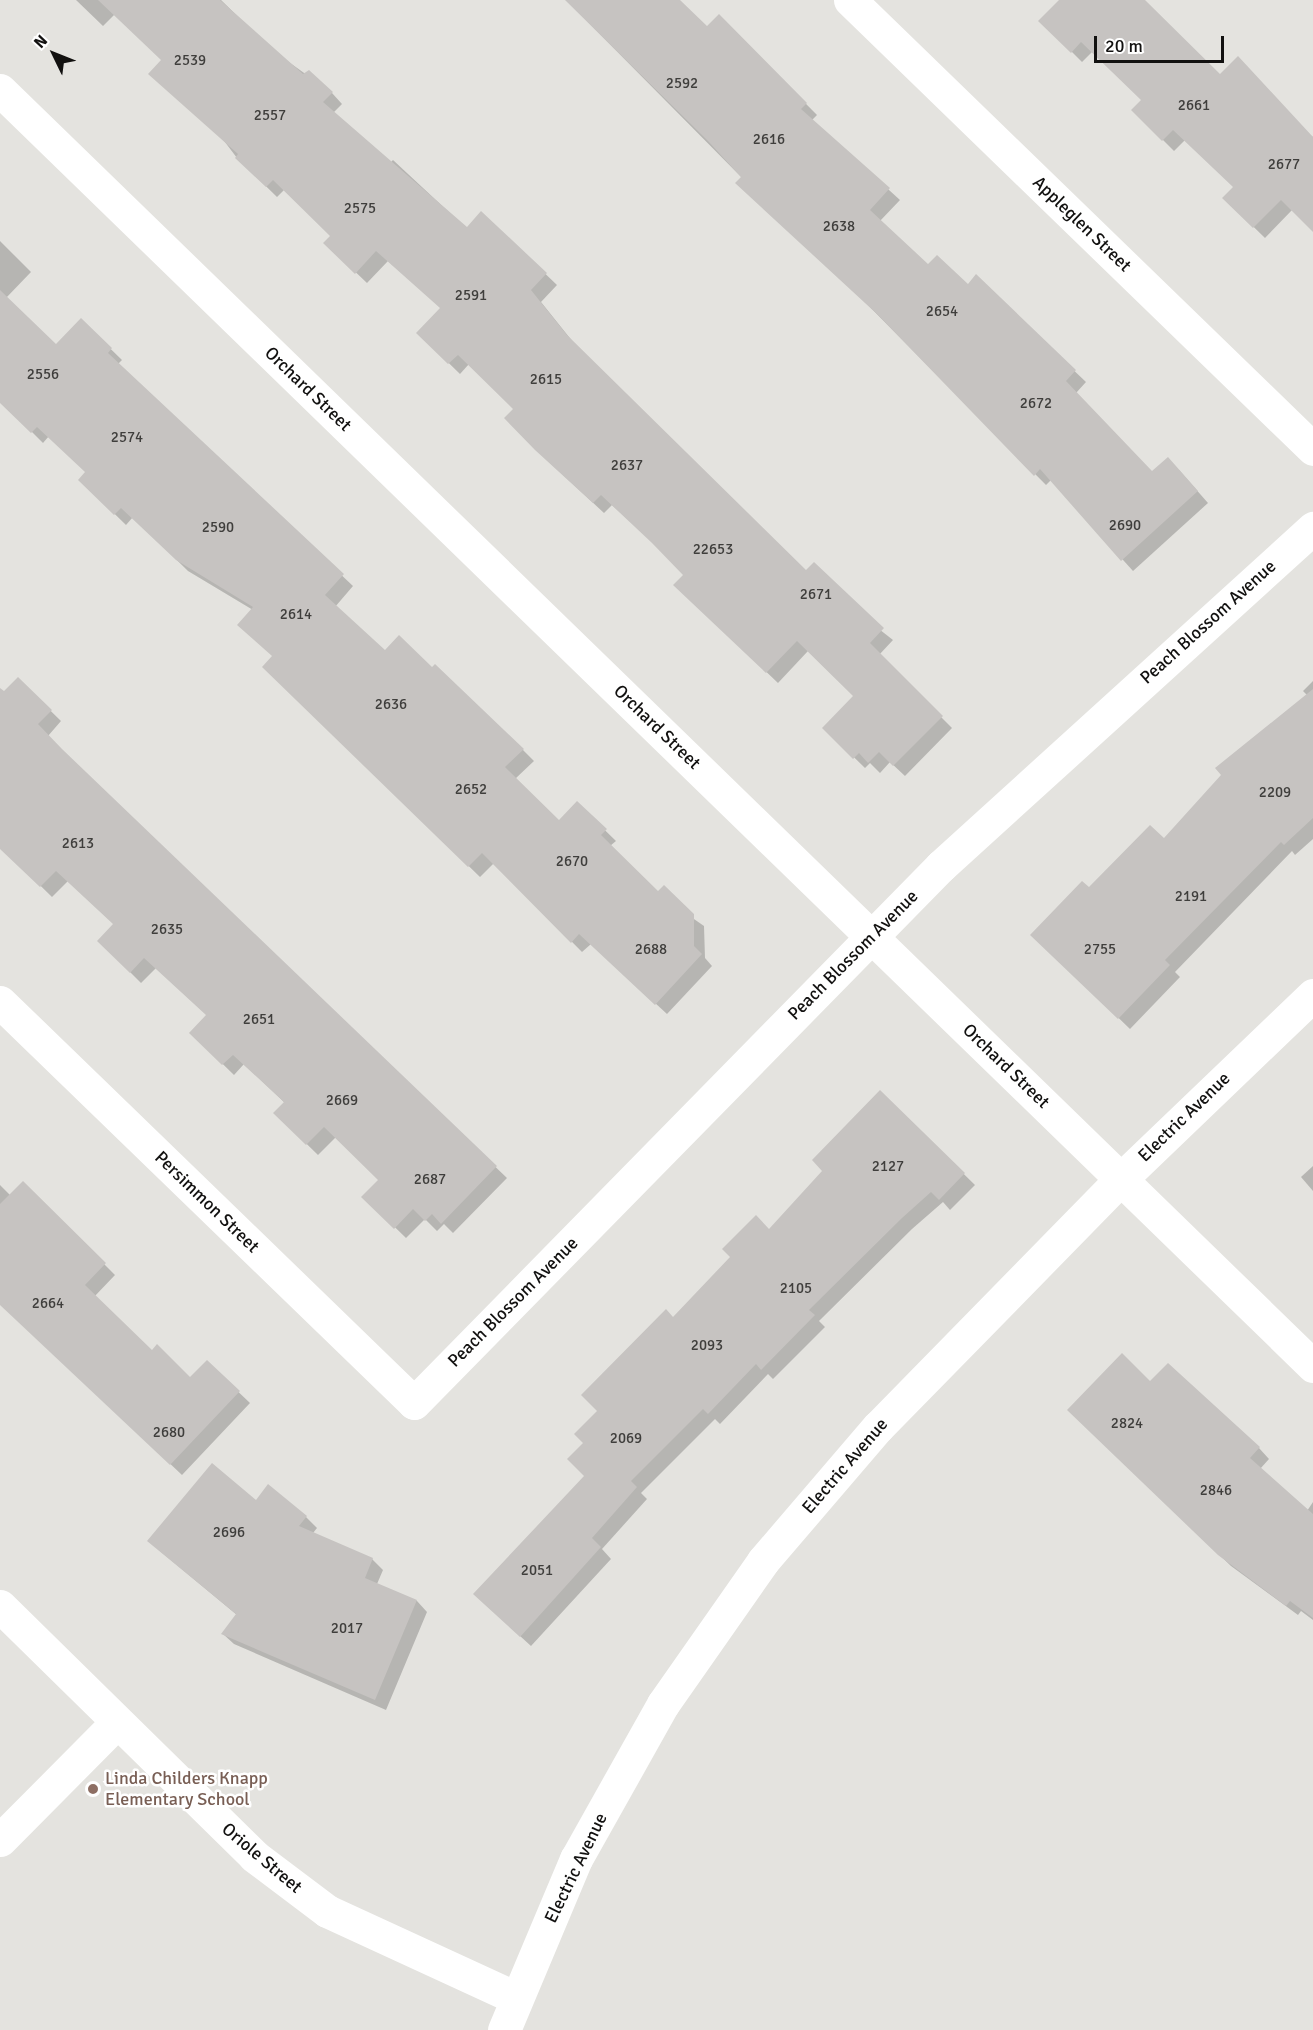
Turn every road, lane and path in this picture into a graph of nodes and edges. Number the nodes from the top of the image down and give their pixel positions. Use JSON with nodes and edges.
{"nodes":[{"id":1,"x":850,"y":0,"type":"edge"},
{"id":2,"x":0,"y":90,"type":"edge"},
{"id":3,"x":1313,"y":449,"type":"edge"},
{"id":4,"x":1313,"y":528,"type":"edge"},
{"id":5,"x":872,"y":936,"type":"junction"},
{"id":6,"x":1313,"y":995,"type":"edge"},
{"id":7,"x":0,"y":1002,"type":"edge"},
{"id":8,"x":1121,"y":1179,"type":"junction"},
{"id":9,"x":1313,"y":1366,"type":"edge"},
{"id":10,"x":414,"y":1403,"type":"joint"},
{"id":11,"x":0,"y":1606,"type":"edge"},
{"id":12,"x":117,"y":1722,"type":"junction"},
{"id":13,"x":0,"y":1840,"type":"edge"},
{"id":14,"x":516,"y":1998,"type":"junction"},
{"id":15,"x":504,"y":2030,"type":"edge"}],
"edges":[{"from":1,"to":3,"type":"street","name":"Appleglen Street"},
{"from":2,"to":5,"type":"street","name":"Orchard Street"},
{"from":4,"to":5,"type":"street","name":"Peach Blossom Avenue"},
{"from":5,"to":8,"type":"street","name":"Orchard Street"},
{"from":5,"to":10,"type":"street","name":"Peach Blossom Avenue"},
{"from":6,"to":8,"type":"street","name":"Electric Avenue"},
{"from":7,"to":10,"type":"street","name":"Persimmon Street"},
{"from":8,"to":9,"type":"street","name":"Orchard Street"},
{"from":8,"to":14,"type":"street","name":"Electric Avenue"},
{"from":11,"to":12,"type":"street","name":"Oriole Street"},
{"from":12,"to":13,"type":"street"},
{"from":12,"to":14,"type":"street","name":"Oriole Street"},
{"from":14,"to":15,"type":"street","name":"Electric Avenue"}]}
